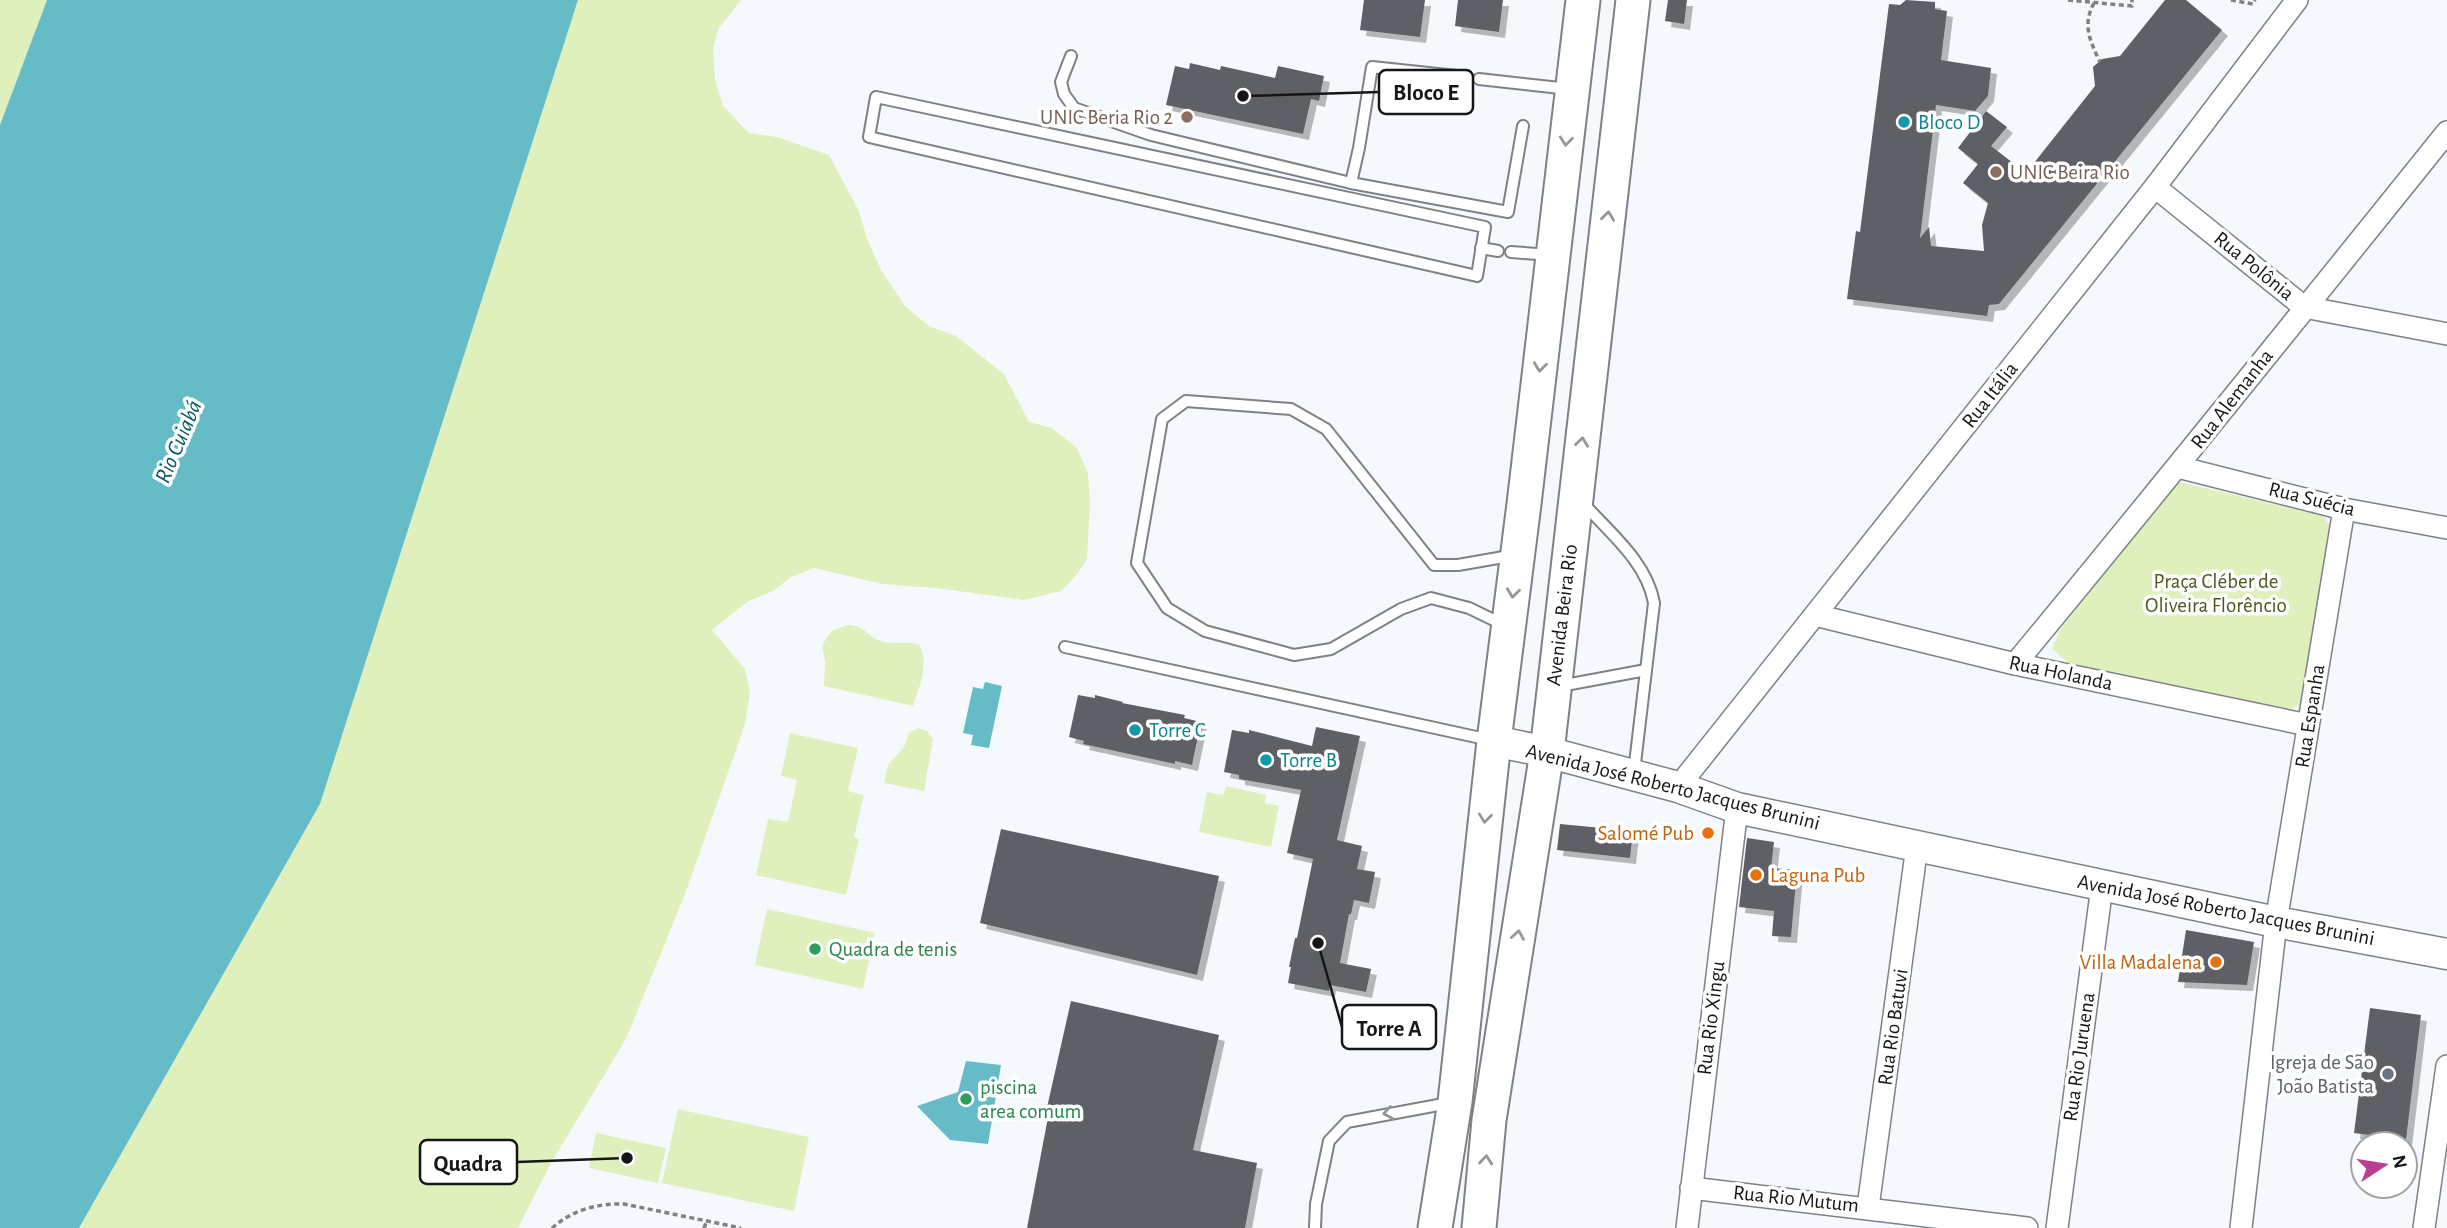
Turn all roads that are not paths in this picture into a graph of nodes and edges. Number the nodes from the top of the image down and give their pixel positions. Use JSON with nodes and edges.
{"nodes":[{"id":1,"x":1583,"y":0,"type":"edge"},
{"id":2,"x":1633,"y":0,"type":"edge"},
{"id":3,"x":2297,"y":0,"type":"edge"},
{"id":4,"x":1071,"y":56,"type":"dead end"},
{"id":5,"x":1466,"y":77,"type":"dead end"},
{"id":6,"x":1479,"y":79,"type":"dead end"},
{"id":7,"x":1572,"y":89,"type":"junction"},
{"id":8,"x":1523,"y":126,"type":"dead end"},
{"id":9,"x":2447,"y":133,"type":"edge"},
{"id":10,"x":1351,"y":183,"type":"junction"},
{"id":11,"x":2155,"y":187,"type":"junction"},
{"id":12,"x":1481,"y":248,"type":"junction"},
{"id":13,"x":1498,"y":251,"type":"dead end"},
{"id":14,"x":1511,"y":252,"type":"dead end"},
{"id":15,"x":1553,"y":255,"type":"junction"},
{"id":16,"x":1603,"y":259,"type":"junction"},
{"id":17,"x":2304,"y":307,"type":"junction"},
{"id":18,"x":2447,"y":334,"type":"edge"},
{"id":19,"x":2178,"y":467,"type":"junction"},
{"id":20,"x":1576,"y":496,"type":"junction"},
{"id":21,"x":2344,"y":509,"type":"junction"},
{"id":22,"x":2447,"y":528,"type":"edge"},
{"id":23,"x":1518,"y":555,"type":"junction"},
{"id":24,"x":1815,"y":615,"type":"junction"},
{"id":25,"x":1508,"y":628,"type":"junction"},
{"id":26,"x":1065,"y":647,"type":"dead end"},
{"id":27,"x":2015,"y":664,"type":"junction"},
{"id":28,"x":1646,"y":670,"type":"junction"},
{"id":29,"x":1554,"y":688,"type":"junction"},
{"id":30,"x":2308,"y":725,"type":"junction"},
{"id":31,"x":1493,"y":741,"type":"junction"},
{"id":32,"x":1547,"y":752,"type":"junction"},
{"id":33,"x":1633,"y":775,"type":"junction"},
{"id":34,"x":1678,"y":786,"type":"junction"},
{"id":35,"x":1737,"y":808,"type":"junction"},
{"id":36,"x":1917,"y":846,"type":"junction"},
{"id":37,"x":2102,"y":886,"type":"junction"},
{"id":38,"x":2276,"y":922,"type":"junction"},
{"id":39,"x":2447,"y":954,"type":"edge"},
{"id":40,"x":2447,"y":1066,"type":"edge"},
{"id":41,"x":1455,"y":1102,"type":"junction"},
{"id":42,"x":1489,"y":1121,"type":"junction"},
{"id":43,"x":1691,"y":1188,"type":"junction"},
{"id":44,"x":1868,"y":1207,"type":"junction"},
{"id":45,"x":1315,"y":1228,"type":"edge"},
{"id":46,"x":1435,"y":1228,"type":"edge"},
{"id":47,"x":1479,"y":1228,"type":"edge"},
{"id":48,"x":1687,"y":1228,"type":"edge"},
{"id":49,"x":2027,"y":1228,"type":"edge"},
{"id":50,"x":2057,"y":1228,"type":"edge"},
{"id":51,"x":2241,"y":1228,"type":"edge"},
{"id":52,"x":2424,"y":1228,"type":"edge"}],
"edges":[{"from":1,"to":7,"type":"main road"},
{"from":16,"to":2,"type":"main road","name":"Avenida Beira Rio","one_way":true},
{"from":3,"to":11,"type":"street","name":"Rua Itália"},
{"from":4,"to":10,"type":"lane"},
{"from":5,"to":10,"type":"lane"},
{"from":6,"to":7,"type":"lane"},
{"from":7,"to":15,"type":"main road","one_way":true},
{"from":8,"to":10,"type":"lane"},
{"from":9,"to":17,"type":"street","name":"Rua Alemanha"},
{"from":11,"to":17,"type":"street","name":"Rua Polônia"},
{"from":11,"to":24,"type":"street","name":"Rua Itália"},
{"from":12,"to":12,"type":"lane"},
{"from":12,"to":13,"type":"lane"},
{"from":14,"to":15,"type":"lane"},
{"from":15,"to":16,"type":"main road"},
{"from":15,"to":23,"type":"main road","one_way":true},
{"from":20,"to":16,"type":"main road","name":"Avenida Beira Rio","one_way":true},
{"from":17,"to":18,"type":"street","name":"Rua Polônia"},
{"from":17,"to":19,"type":"street","name":"Rua Alemanha"},
{"from":19,"to":21,"type":"street","name":"Rua Suécia"},
{"from":19,"to":27,"type":"street","name":"Rua Alemanha"},
{"from":20,"to":28,"type":"lane"},
{"from":20,"to":29,"type":"main road","name":"Avenida Beira Rio"},
{"from":21,"to":22,"type":"street","name":"Rua Suécia"},
{"from":21,"to":30,"type":"street","name":"Rua Espanha"},
{"from":23,"to":25,"type":"main road","one_way":true},
{"from":23,"to":25,"type":"lane"},
{"from":24,"to":27,"type":"street","name":"Rua Holanda"},
{"from":24,"to":34,"type":"street","name":"Rua Itália"},
{"from":25,"to":31,"type":"main road"},
{"from":26,"to":31,"type":"lane","name":"Avenida José Roberto Jacques Brunini"},
{"from":27,"to":30,"type":"street","name":"Rua Holanda"},
{"from":28,"to":29,"type":"lane"},
{"from":28,"to":33,"type":"lane"},
{"from":29,"to":32,"type":"main road","name":"Avenida Beira Rio"},
{"from":30,"to":38,"type":"street","name":"Rua Espanha"},
{"from":31,"to":32,"type":"main road","name":"Avenida José Roberto Jacques Brunini"},
{"from":31,"to":41,"type":"main road","one_way":true},
{"from":32,"to":33,"type":"main road","name":"Avenida José Roberto Jacques Brunini"},
{"from":42,"to":32,"type":"main road","name":"Avenida Beira Rio","one_way":true},
{"from":33,"to":34,"type":"main road","name":"Avenida José Roberto Jacques Brunini"},
{"from":34,"to":35,"type":"main road","name":"Avenida José Roberto Jacques Brunini"},
{"from":35,"to":36,"type":"main road","name":"Avenida José Roberto Jacques Brunini"},
{"from":35,"to":43,"type":"street","name":"Rua Rio Xingu"},
{"from":36,"to":37,"type":"main road","name":"Avenida José Roberto Jacques Brunini"},
{"from":36,"to":44,"type":"street","name":"Rua Rio Batuvi"},
{"from":37,"to":38,"type":"main road","name":"Avenida José Roberto Jacques Brunini"},
{"from":37,"to":50,"type":"street","name":"Rua Rio Juruena"},
{"from":38,"to":39,"type":"main road","name":"Avenida José Roberto Jacques Brunini"},
{"from":38,"to":51,"type":"street","name":"Rua Espanha"},
{"from":40,"to":52,"type":"street"},
{"from":41,"to":42,"type":"main road"},
{"from":41,"to":45,"type":"lane","one_way":true},
{"from":41,"to":46,"type":"main road"},
{"from":47,"to":42,"type":"main road","name":"Avenida Beira Rio","one_way":true},
{"from":43,"to":44,"type":"street","name":"Rua Rio Mutum"},
{"from":43,"to":48,"type":"street","name":"Rua Rio Xingu"},
{"from":44,"to":49,"type":"street","name":"Rua Rio Mutum"}]}
